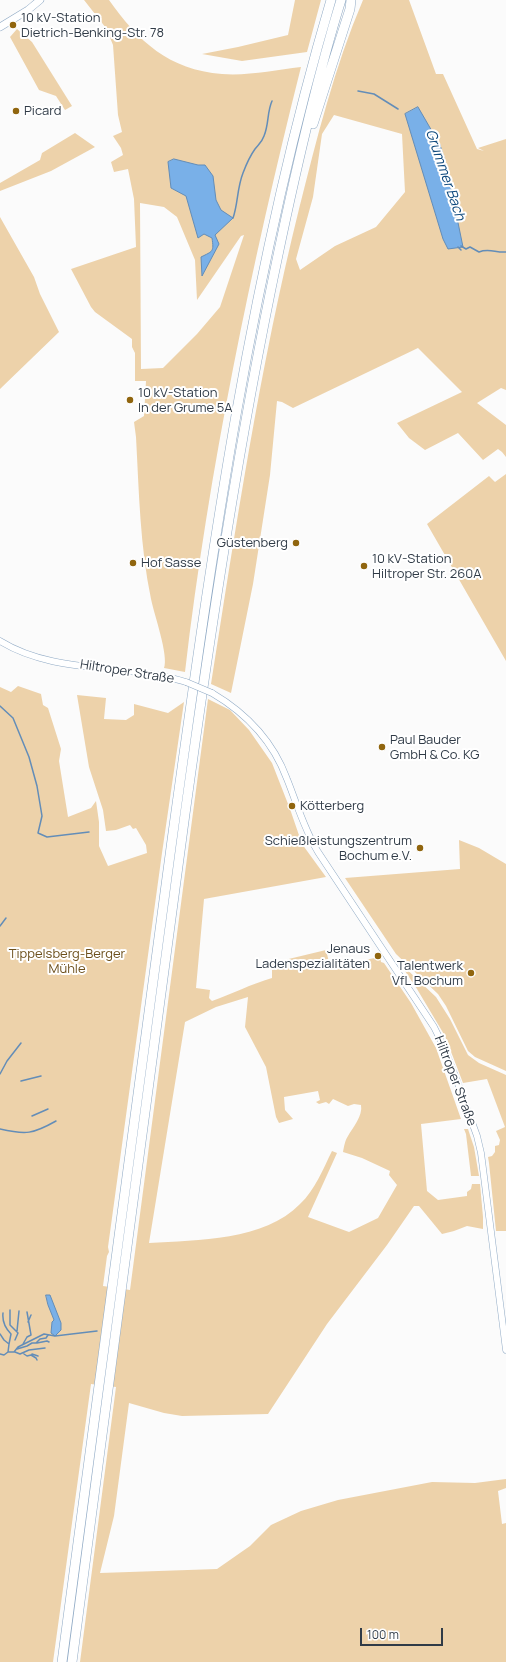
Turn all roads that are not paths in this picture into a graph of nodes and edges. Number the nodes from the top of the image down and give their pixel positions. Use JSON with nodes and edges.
{"nodes":[{"id":1,"x":40,"y":0,"type":"edge"},
{"id":2,"x":327,"y":0,"type":"edge"},
{"id":3,"x":331,"y":0,"type":"edge"},
{"id":4,"x":341,"y":0,"type":"edge"},
{"id":5,"x":355,"y":0,"type":"edge"},
{"id":6,"x":350,"y":5,"type":"edge"},
{"id":7,"x":0,"y":27,"type":"edge"},
{"id":8,"x":313,"y":62,"type":"junction"},
{"id":9,"x":292,"y":186,"type":"junction"},
{"id":10,"x":0,"y":641,"type":"edge"},
{"id":11,"x":506,"y":1350,"type":"edge"},
{"id":12,"x":104,"y":1386,"type":"junction"},
{"id":13,"x":62,"y":1662,"type":"edge"},
{"id":14,"x":72,"y":1662,"type":"edge"}],
"edges":[{"from":1,"to":7,"type":"main road"},
{"from":2,"to":8,"type":"highway"},
{"from":3,"to":8,"type":"highway"},
{"from":4,"to":9,"type":"highway"},
{"from":5,"to":6,"type":"highway"},
{"from":6,"to":9,"type":"highway"},
{"from":8,"to":12,"type":"highway"},
{"from":9,"to":12,"type":"highway"},
{"from":10,"to":11,"type":"street","name":"Hiltroper Straße","bridge":true},
{"from":12,"to":13,"type":"highway"},
{"from":12,"to":14,"type":"highway"}]}
